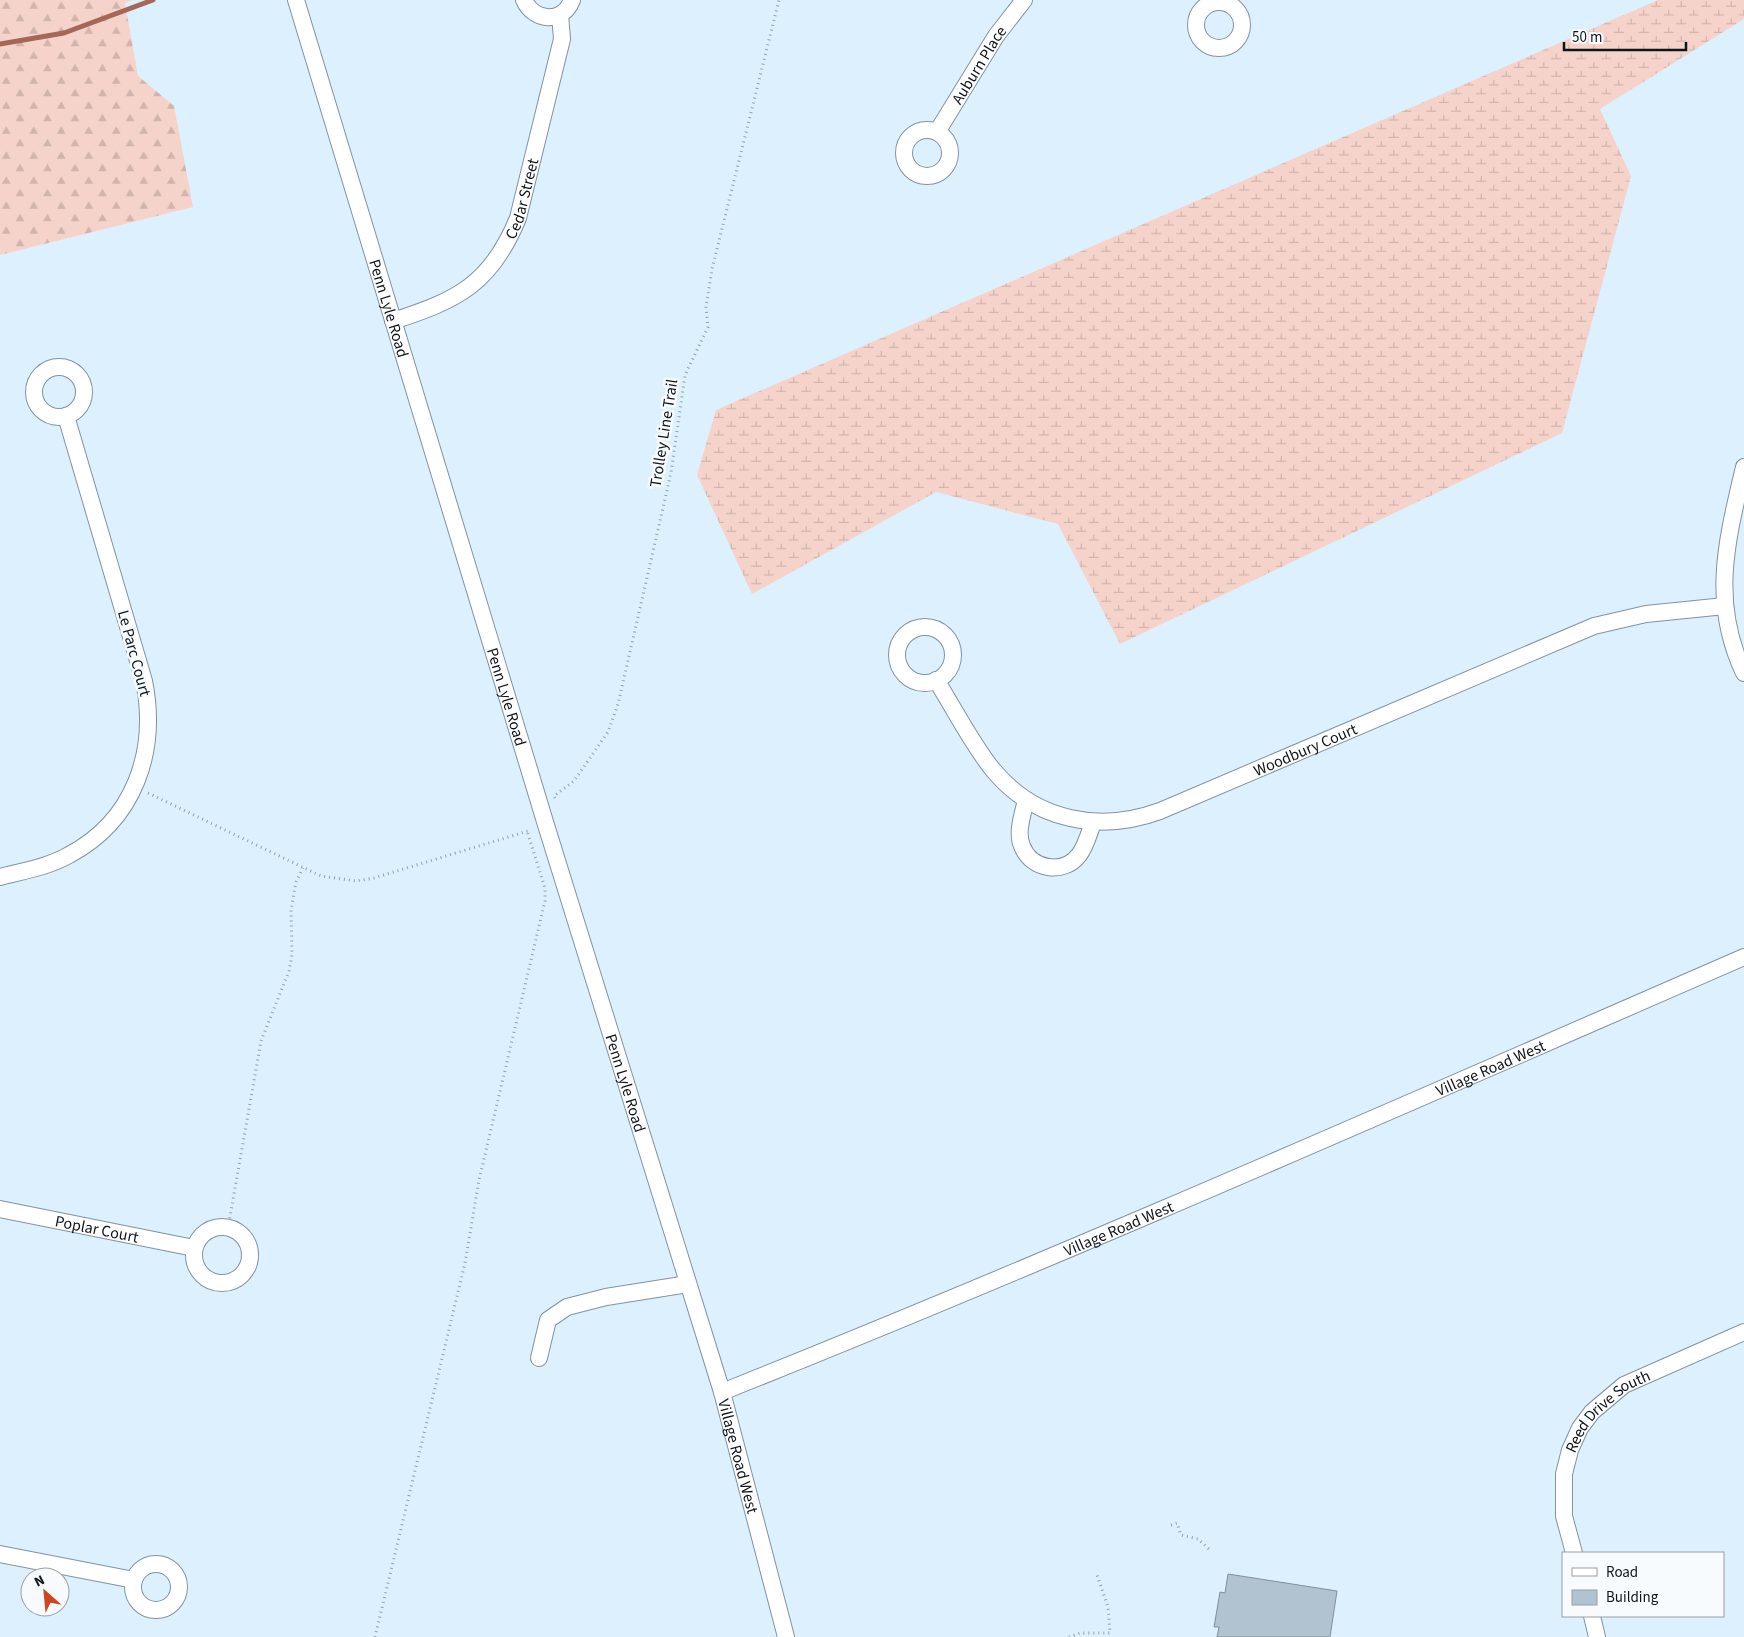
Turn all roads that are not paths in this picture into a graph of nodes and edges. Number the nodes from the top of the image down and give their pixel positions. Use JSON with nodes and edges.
{"nodes":[{"id":1,"x":296,"y":0,"type":"edge"},
{"id":2,"x":524,"y":0,"type":"edge"},
{"id":3,"x":572,"y":0,"type":"edge"},
{"id":4,"x":1024,"y":0,"type":"edge"},
{"id":5,"x":560,"y":15,"type":"junction"},
{"id":6,"x":937,"y":132,"type":"dead end"},
{"id":7,"x":393,"y":321,"type":"junction"},
{"id":8,"x":66,"y":416,"type":"dead end"},
{"id":9,"x":1744,"y":467,"type":"edge"},
{"id":10,"x":1725,"y":606,"type":"junction"},
{"id":11,"x":1744,"y":673,"type":"edge"},
{"id":12,"x":936,"y":680,"type":"dead end"},
{"id":13,"x":1026,"y":800,"type":"junction"},
{"id":14,"x":1093,"y":823,"type":"junction"},
{"id":15,"x":0,"y":877,"type":"edge"},
{"id":16,"x":1744,"y":958,"type":"edge"},
{"id":17,"x":0,"y":1209,"type":"edge"},
{"id":18,"x":194,"y":1248,"type":"junction"},
{"id":19,"x":688,"y":1284,"type":"junction"},
{"id":20,"x":1744,"y":1332,"type":"edge"},
{"id":21,"x":539,"y":1358,"type":"dead end"},
{"id":22,"x":722,"y":1392,"type":"junction"},
{"id":23,"x":1574,"y":1552,"type":"edge"},
{"id":24,"x":0,"y":1554,"type":"edge"},
{"id":25,"x":134,"y":1580,"type":"dead end"},
{"id":26,"x":1592,"y":1617,"type":"edge"},
{"id":27,"x":786,"y":1637,"type":"edge"},
{"id":28,"x":1597,"y":1637,"type":"edge"}],
"edges":[{"from":1,"to":7,"type":"street","name":"Penn Lyle Road"},
{"from":2,"to":5,"type":"street"},
{"from":3,"to":5,"type":"street"},
{"from":4,"to":6,"type":"street","name":"Auburn Place"},
{"from":5,"to":7,"type":"street","name":"Cedar Street"},
{"from":7,"to":19,"type":"street","name":"Penn Lyle Road"},
{"from":8,"to":15,"type":"street","name":"Le Parc Court"},
{"from":9,"to":10,"type":"street"},
{"from":10,"to":11,"type":"street"},
{"from":10,"to":14,"type":"street","name":"Woodbury Court"},
{"from":12,"to":13,"type":"street","name":"Woodbury Court"},
{"from":13,"to":14,"type":"street","name":"Woodbury Court"},
{"from":13,"to":14,"type":"street"},
{"from":16,"to":22,"type":"street","name":"Village Road West"},
{"from":17,"to":18,"type":"street","name":"Poplar Court"},
{"from":18,"to":18,"type":"street"},
{"from":19,"to":21,"type":"street"},
{"from":19,"to":22,"type":"street","name":"Penn Lyle Road"},
{"from":20,"to":23,"type":"street","name":"Reed Drive South"},
{"from":22,"to":27,"type":"street","name":"Village Road West"},
{"from":24,"to":25,"type":"street"},
{"from":26,"to":28,"type":"street"}]}
